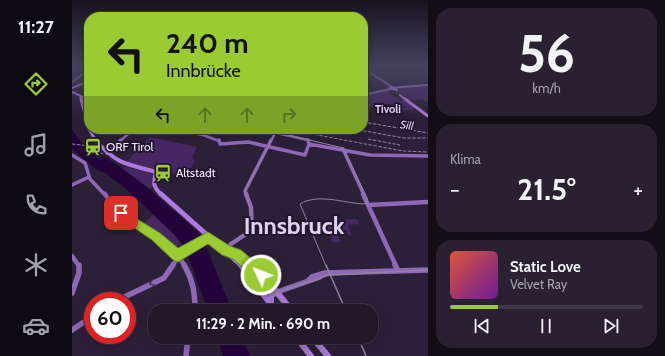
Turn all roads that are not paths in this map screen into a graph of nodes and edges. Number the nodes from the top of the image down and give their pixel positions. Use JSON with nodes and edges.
{"nodes":[{"id":1,"x":83,"y":84,"type":"edge"},
{"id":2,"x":386,"y":84,"type":"edge"},
{"id":3,"x":428,"y":85,"type":"edge"},
{"id":4,"x":393,"y":89,"type":"junction"},
{"id":5,"x":72,"y":90,"type":"edge"},
{"id":6,"x":368,"y":94,"type":"edge"},
{"id":7,"x":400,"y":95,"type":"tunnel mouth"},
{"id":8,"x":82,"y":99,"type":"joint"},
{"id":9,"x":84,"y":105,"type":"edge"},
{"id":10,"x":419,"y":109,"type":"junction"},
{"id":11,"x":428,"y":116,"type":"edge"},
{"id":12,"x":92,"y":134,"type":"edge"},
{"id":13,"x":128,"y":134,"type":"edge"},
{"id":14,"x":196,"y":134,"type":"edge"},
{"id":15,"x":275,"y":134,"type":"edge"},
{"id":16,"x":286,"y":134,"type":"edge"},
{"id":17,"x":309,"y":142,"type":"junction"},
{"id":18,"x":268,"y":147,"type":"junction"},
{"id":19,"x":344,"y":149,"type":"junction"},
{"id":20,"x":107,"y":153,"type":"junction"},
{"id":21,"x":72,"y":155,"type":"edge"},
{"id":22,"x":428,"y":156,"type":"edge"},
{"id":23,"x":89,"y":177,"type":"junction"},
{"id":24,"x":72,"y":185,"type":"edge"},
{"id":25,"x":365,"y":196,"type":"junction"},
{"id":26,"x":428,"y":202,"type":"edge"},
{"id":27,"x":368,"y":204,"type":"junction"},
{"id":28,"x":374,"y":204,"type":"junction"},
{"id":29,"x":380,"y":205,"type":"junction"},
{"id":30,"x":206,"y":239,"type":"junction"},
{"id":31,"x":226,"y":251,"type":"junction"},
{"id":32,"x":72,"y":256,"type":"edge"},
{"id":33,"x":178,"y":256,"type":"junction"},
{"id":34,"x":428,"y":270,"type":"edge"},
{"id":35,"x":398,"y":271,"type":"junction"},
{"id":36,"x":135,"y":292,"type":"edge"},
{"id":37,"x":276,"y":292,"type":"junction"},
{"id":38,"x":72,"y":293,"type":"edge"},
{"id":39,"x":196,"y":304,"type":"edge"},
{"id":40,"x":271,"y":304,"type":"edge"},
{"id":41,"x":272,"y":304,"type":"edge"},
{"id":42,"x":286,"y":304,"type":"edge"},
{"id":43,"x":84,"y":322,"type":"edge"},
{"id":44,"x":72,"y":330,"type":"edge"},
{"id":45,"x":187,"y":344,"type":"edge"},
{"id":46,"x":302,"y":344,"type":"edge"},
{"id":47,"x":318,"y":344,"type":"edge"},
{"id":48,"x":186,"y":354,"type":"edge"},
{"id":49,"x":311,"y":356,"type":"edge"},
{"id":50,"x":328,"y":356,"type":"edge"}],
"edges":[{"from":1,"to":5,"type":"main road"},
{"from":2,"to":4,"type":"main road"},
{"from":3,"to":4,"type":"main road"},
{"from":4,"to":6,"type":"street"},
{"from":4,"to":10,"type":"main road"},
{"from":4,"to":10,"type":"main road"},
{"from":5,"to":8,"type":"main road"},
{"from":7,"to":10,"type":"main road"},
{"from":8,"to":9,"type":"main road"},
{"from":10,"to":11,"type":"main road"},
{"from":12,"to":20,"type":"main road"},
{"from":13,"to":20,"type":"street"},
{"from":14,"to":18,"type":"street"},
{"from":15,"to":18,"type":"street"},
{"from":16,"to":17,"type":"street"},
{"from":17,"to":18,"type":"street"},
{"from":17,"to":19,"type":"street"},
{"from":18,"to":31,"type":"street"},
{"from":19,"to":22,"type":"street"},
{"from":19,"to":25,"type":"street"},
{"from":20,"to":30,"type":"main road"},
{"from":21,"to":23,"type":"street"},
{"from":23,"to":24,"type":"street"},
{"from":23,"to":33,"type":"street"},
{"from":25,"to":27,"type":"street"},
{"from":25,"to":28,"type":"street"},
{"from":26,"to":29,"type":"street"},
{"from":27,"to":28,"type":"street"},
{"from":27,"to":29,"type":"street"},
{"from":27,"to":35,"type":"street"},
{"from":28,"to":29,"type":"street"},
{"from":30,"to":31,"type":"main road"},
{"from":30,"to":33,"type":"street"},
{"from":31,"to":37,"type":"main road"},
{"from":31,"to":40,"type":"main road"},
{"from":32,"to":38,"type":"street"},
{"from":33,"to":36,"type":"street","one_way":true},
{"from":33,"to":39,"type":"street"},
{"from":34,"to":35,"type":"street"},
{"from":35,"to":37,"type":"street"},
{"from":37,"to":41,"type":"main road"},
{"from":37,"to":42,"type":"main road"},
{"from":43,"to":44,"type":"street"},
{"from":45,"to":48,"type":"street"},
{"from":46,"to":49,"type":"main road"},
{"from":47,"to":50,"type":"main road"}]}
